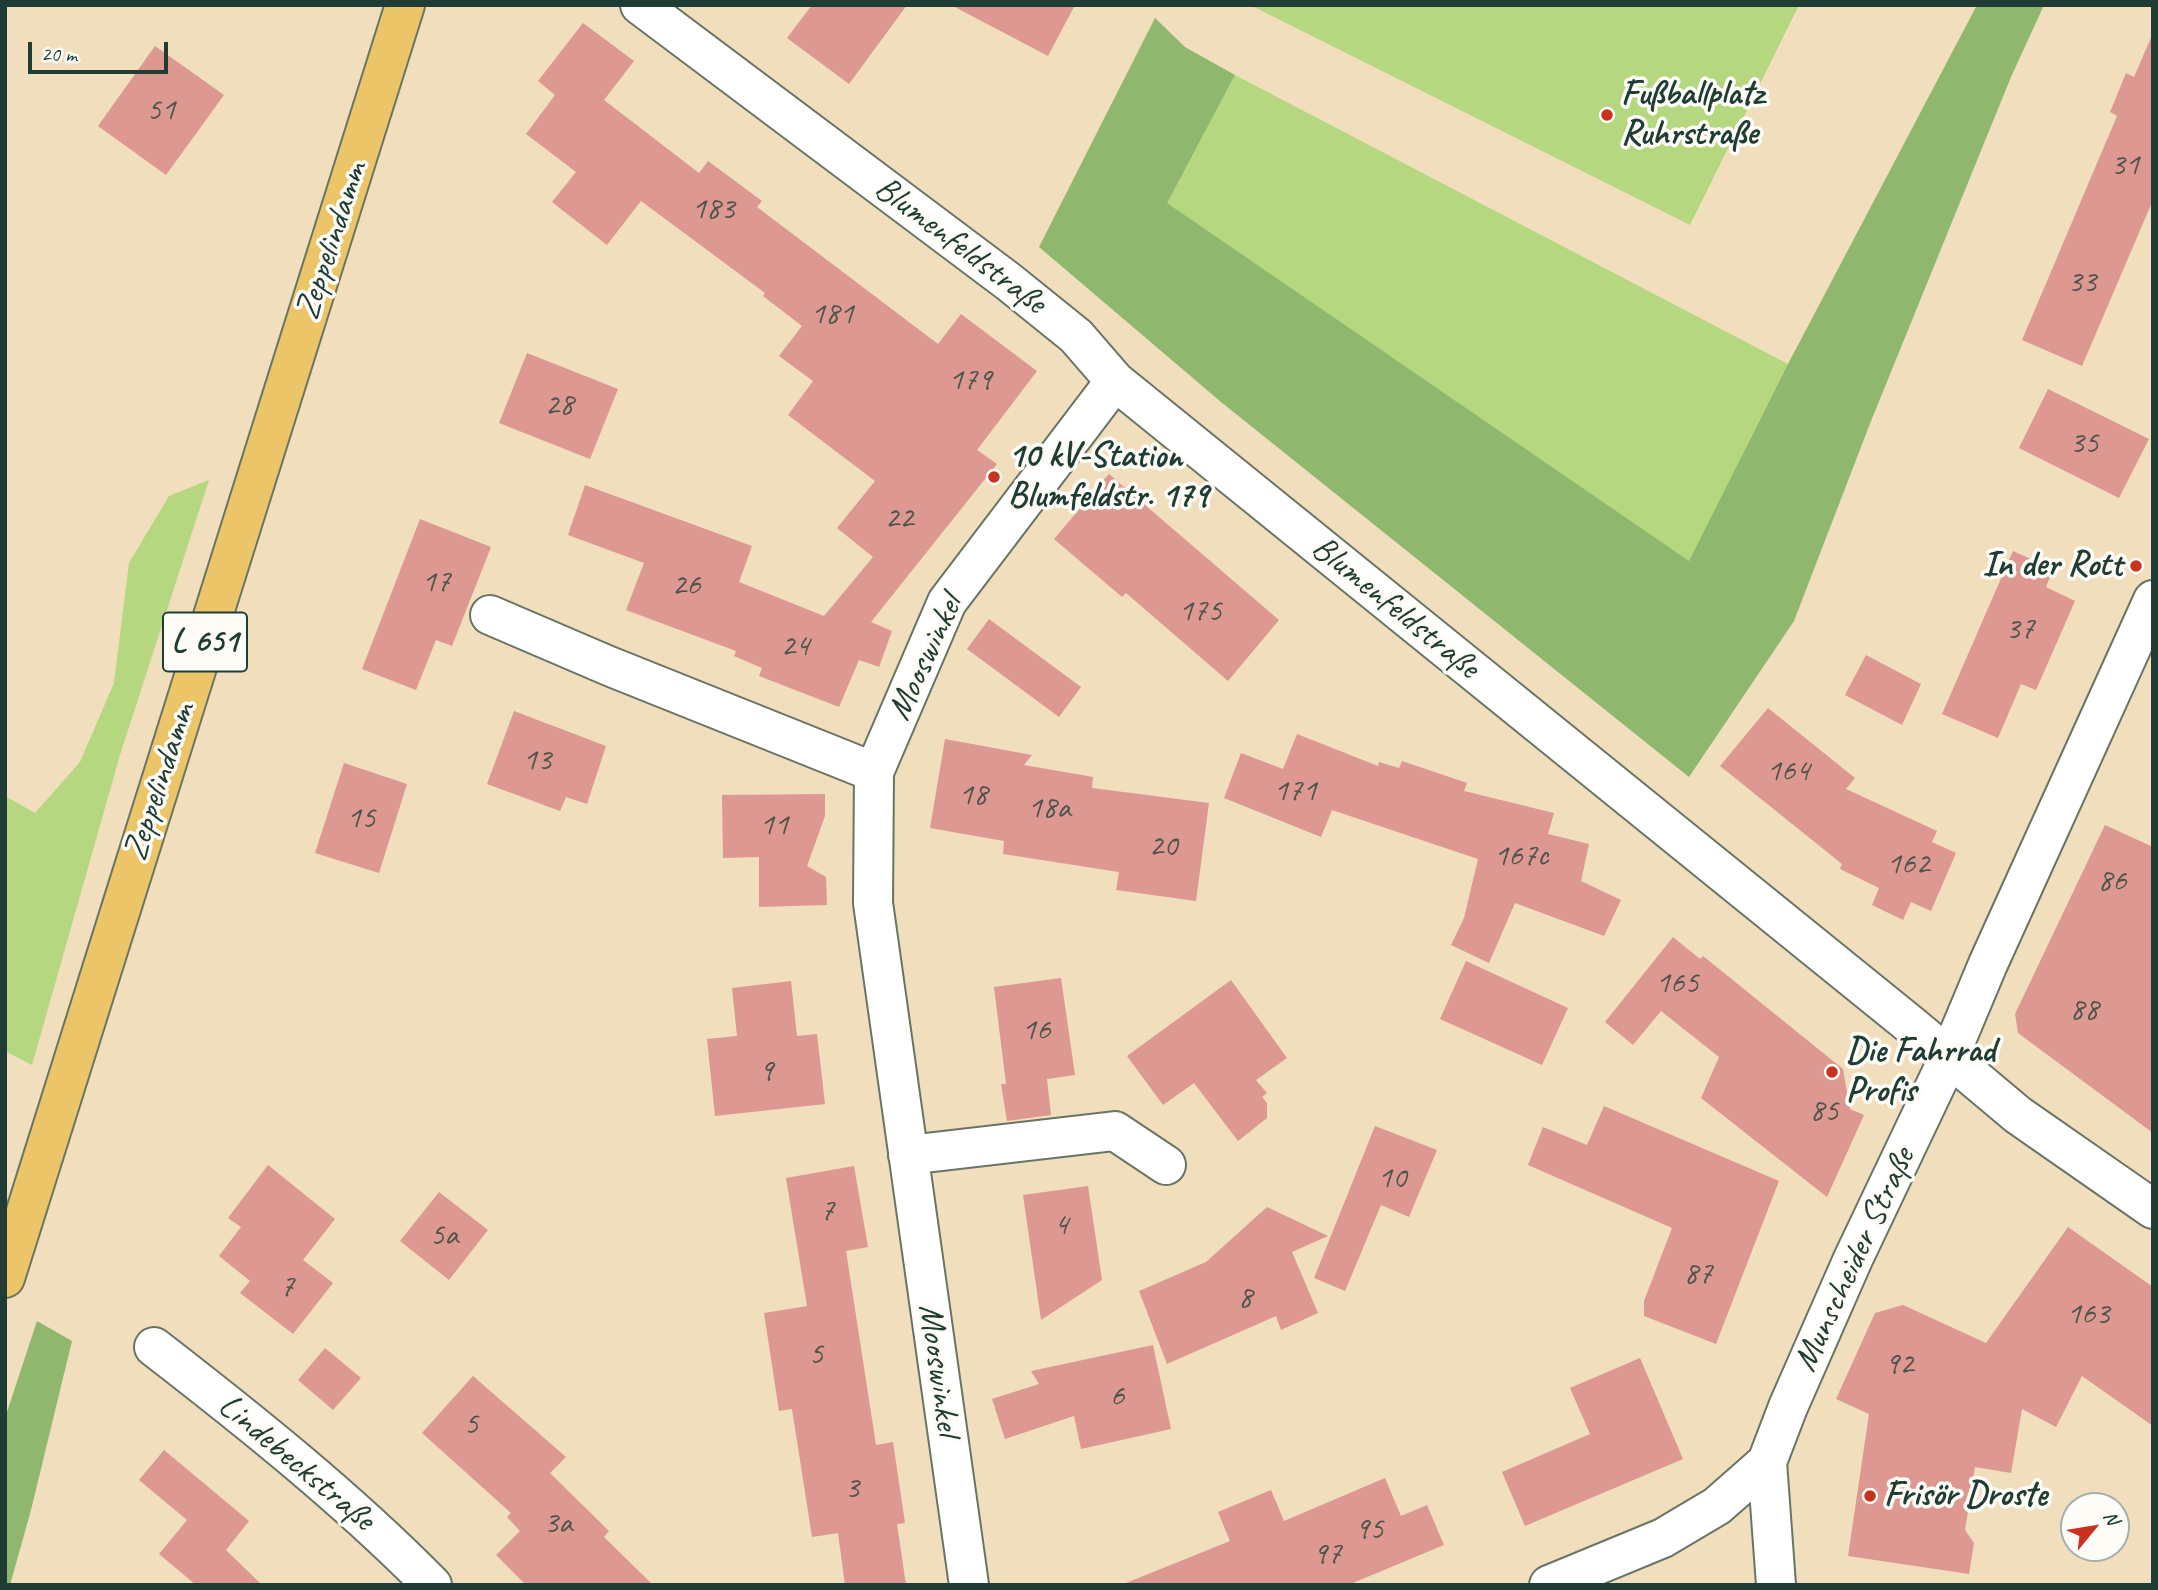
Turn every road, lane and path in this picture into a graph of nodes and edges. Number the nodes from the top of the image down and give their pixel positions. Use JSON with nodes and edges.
{"nodes":[{"id":1,"x":405,"y":5,"type":"edge"},
{"id":2,"x":640,"y":5,"type":"edge"},
{"id":3,"x":1115,"y":382,"type":"junction"},
{"id":4,"x":2153,"y":600,"type":"edge"},
{"id":5,"x":490,"y":615,"type":"dead end"},
{"id":6,"x":874,"y":772,"type":"junction"},
{"id":7,"x":1949,"y":1057,"type":"junction"},
{"id":8,"x":908,"y":1155,"type":"junction"},
{"id":9,"x":1166,"y":1165,"type":"dead end"},
{"id":10,"x":2153,"y":1209,"type":"edge"},
{"id":11,"x":11,"y":1238,"type":"edge"},
{"id":12,"x":5,"y":1279,"type":"edge"},
{"id":13,"x":154,"y":1347,"type":"dead end"},
{"id":14,"x":1767,"y":1462,"type":"junction"},
{"id":15,"x":432,"y":1585,"type":"edge"},
{"id":16,"x":968,"y":1585,"type":"edge"},
{"id":17,"x":1549,"y":1585,"type":"edge"},
{"id":18,"x":1776,"y":1585,"type":"edge"}],
"edges":[{"from":1,"to":11,"type":"main road","name":"Zeppelindamm","number":"L 651"},
{"from":2,"to":3,"type":"street","name":"Blumenfeldstraße"},
{"from":3,"to":6,"type":"street","name":"Mooswinkel"},
{"from":3,"to":7,"type":"street","name":"Blumenfeldstraße"},
{"from":4,"to":7,"type":"street","name":"Munscheider Straße"},
{"from":5,"to":6,"type":"street"},
{"from":6,"to":8,"type":"street","name":"Mooswinkel"},
{"from":7,"to":10,"type":"street","name":"Blumenfeldstraße"},
{"from":7,"to":14,"type":"street","name":"Munscheider Straße"},
{"from":8,"to":9,"type":"street"},
{"from":8,"to":16,"type":"street","name":"Mooswinkel"},
{"from":11,"to":12,"type":"main road","name":"Zeppelindamm","number":"L 651"},
{"from":13,"to":15,"type":"street","name":"Lindebeckstraße"},
{"from":14,"to":17,"type":"street","name":"Munscheider Straße"},
{"from":14,"to":18,"type":"street"}]}
